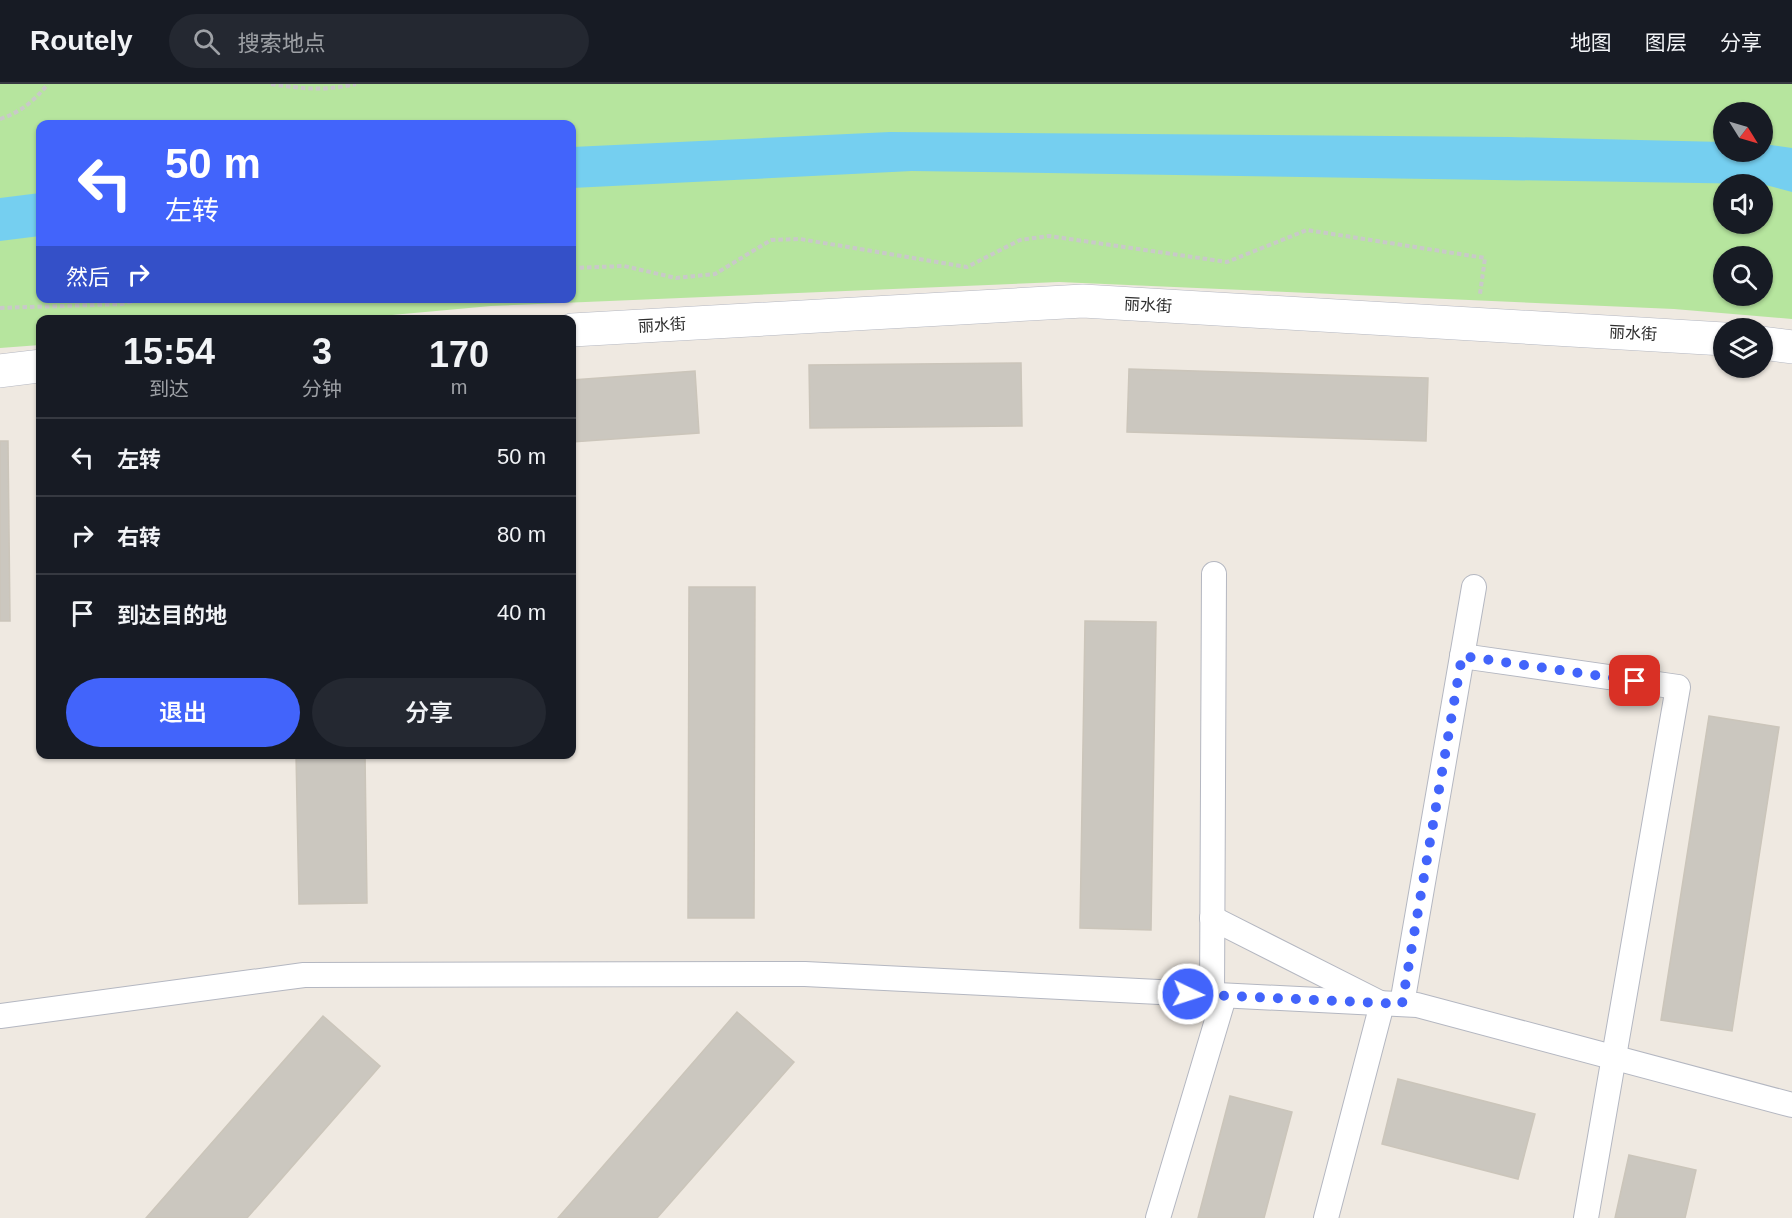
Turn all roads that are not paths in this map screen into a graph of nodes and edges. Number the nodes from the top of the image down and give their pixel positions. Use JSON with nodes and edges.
{"nodes":[{"id":1,"x":576,"y":330,"type":"edge"},
{"id":2,"x":1713,"y":338,"type":"edge"},
{"id":3,"x":1773,"y":344,"type":"edge"},
{"id":4,"x":1792,"y":346,"type":"edge"},
{"id":5,"x":36,"y":366,"type":"edge"},
{"id":6,"x":0,"y":371,"type":"edge"},
{"id":7,"x":1214,"y":574,"type":"dead end"},
{"id":8,"x":1474,"y":587,"type":"dead end"},
{"id":9,"x":1462,"y":656,"type":"junction"},
{"id":10,"x":1212,"y":918,"type":"junction"},
{"id":11,"x":1218,"y":996,"type":"junction"},
{"id":12,"x":1392,"y":1004,"type":"junction"},
{"id":13,"x":0,"y":1016,"type":"edge"},
{"id":14,"x":1792,"y":1105,"type":"edge"},
{"id":15,"x":1158,"y":1218,"type":"edge"},
{"id":16,"x":1326,"y":1218,"type":"edge"},
{"id":17,"x":1586,"y":1218,"type":"edge"}],
"edges":[{"from":1,"to":2,"type":"street","name":"丽水街"},
{"from":3,"to":4,"type":"street"},
{"from":5,"to":6,"type":"street"},
{"from":7,"to":10,"type":"street"},
{"from":8,"to":9,"type":"street"},
{"from":9,"to":12,"type":"street"},
{"from":9,"to":17,"type":"street"},
{"from":10,"to":11,"type":"street"},
{"from":10,"to":12,"type":"street"},
{"from":11,"to":12,"type":"street"},
{"from":11,"to":13,"type":"street"},
{"from":11,"to":15,"type":"street"},
{"from":12,"to":14,"type":"street"},
{"from":12,"to":16,"type":"street"}]}
